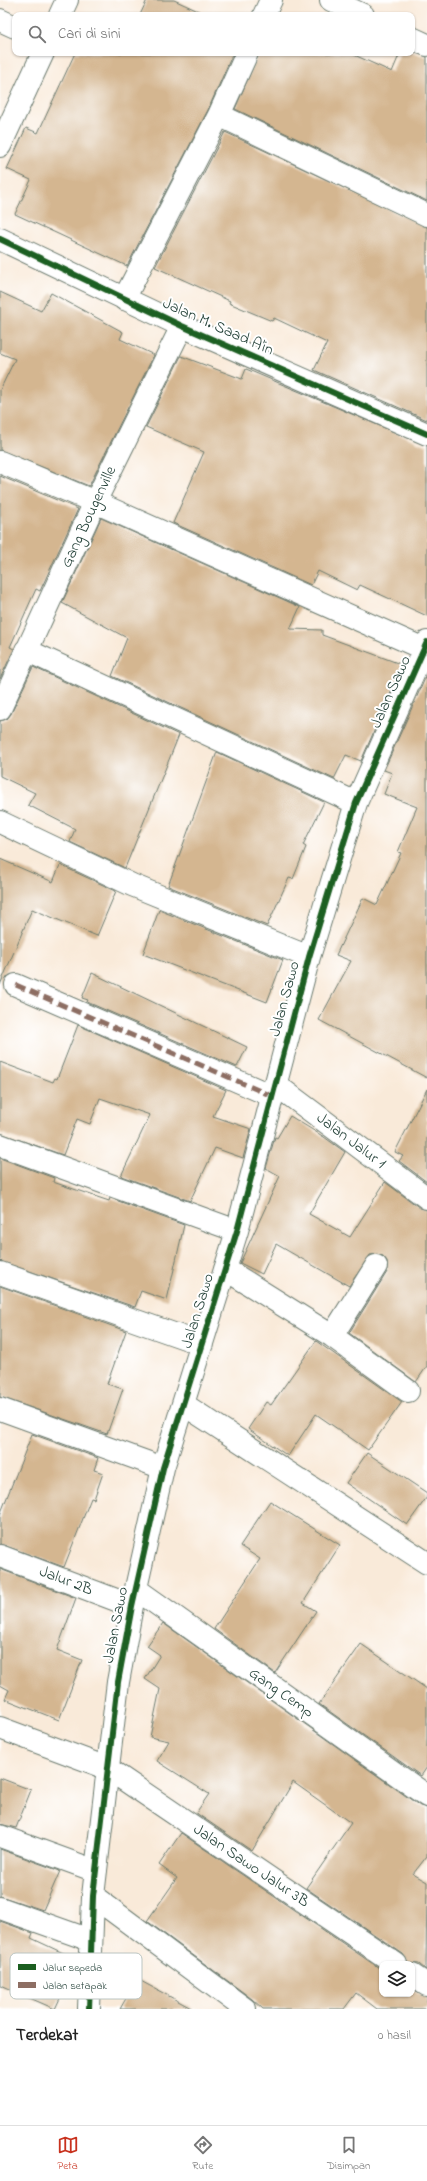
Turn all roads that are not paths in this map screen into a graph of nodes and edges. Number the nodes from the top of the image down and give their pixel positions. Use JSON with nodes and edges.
{"nodes":[{"id":1,"x":68,"y":0,"type":"edge"},
{"id":2,"x":271,"y":0,"type":"edge"},
{"id":3,"x":331,"y":0,"type":"edge"},
{"id":4,"x":62,"y":12,"type":"edge"},
{"id":5,"x":265,"y":12,"type":"edge"},
{"id":6,"x":357,"y":12,"type":"edge"},
{"id":7,"x":0,"y":20,"type":"edge"},
{"id":8,"x":12,"y":26,"type":"edge"},
{"id":9,"x":415,"y":40,"type":"edge"},
{"id":10,"x":427,"y":46,"type":"edge"},
{"id":11,"x":42,"y":56,"type":"edge"},
{"id":12,"x":246,"y":56,"type":"edge"},
{"id":13,"x":218,"y":115,"type":"junction"},
{"id":14,"x":0,"y":146,"type":"edge"},
{"id":15,"x":427,"y":215,"type":"edge"},
{"id":16,"x":0,"y":239,"type":"edge"},
{"id":17,"x":124,"y":299,"type":"junction"},
{"id":18,"x":182,"y":326,"type":"junction"},
{"id":19,"x":427,"y":434,"type":"edge"},
{"id":20,"x":0,"y":462,"type":"edge"},
{"id":21,"x":95,"y":502,"type":"junction"},
{"id":22,"x":426,"y":646,"type":"edge"},
{"id":23,"x":26,"y":650,"type":"junction"},
{"id":24,"x":0,"y":709,"type":"edge"},
{"id":25,"x":356,"y":803,"type":"junction"},
{"id":26,"x":0,"y":822,"type":"edge"},
{"id":27,"x":309,"y":957,"type":"junction"},
{"id":28,"x":16,"y":985,"type":"dead end"},
{"id":29,"x":274,"y":1090,"type":"junction"},
{"id":30,"x":0,"y":1145,"type":"edge"},
{"id":31,"x":427,"y":1198,"type":"edge"},
{"id":32,"x":237,"y":1231,"type":"junction"},
{"id":33,"x":376,"y":1266,"type":"dead end"},
{"id":34,"x":225,"y":1269,"type":"junction"},
{"id":35,"x":0,"y":1273,"type":"edge"},
{"id":36,"x":332,"y":1336,"type":"junction"},
{"id":37,"x":202,"y":1344,"type":"junction"},
{"id":38,"x":408,"y":1392,"type":"dead end"},
{"id":39,"x":183,"y":1404,"type":"junction"},
{"id":40,"x":0,"y":1410,"type":"edge"},
{"id":41,"x":163,"y":1468,"type":"junction"},
{"id":42,"x":0,"y":1556,"type":"edge"},
{"id":43,"x":427,"y":1563,"type":"edge"},
{"id":44,"x":134,"y":1598,"type":"junction"},
{"id":45,"x":0,"y":1728,"type":"edge"},
{"id":46,"x":107,"y":1768,"type":"junction"},
{"id":47,"x":427,"y":1796,"type":"edge"},
{"id":48,"x":0,"y":1836,"type":"edge"},
{"id":49,"x":96,"y":1871,"type":"junction"},
{"id":50,"x":93,"y":1896,"type":"junction"},
{"id":51,"x":0,"y":1908,"type":"edge"},
{"id":52,"x":90,"y":1940,"type":"junction"},
{"id":53,"x":90,"y":1953,"type":"edge"},
{"id":54,"x":392,"y":1961,"type":"edge"},
{"id":55,"x":415,"y":1977,"type":"edge"},
{"id":56,"x":427,"y":1985,"type":"edge"},
{"id":57,"x":89,"y":1999,"type":"edge"},
{"id":58,"x":89,"y":2009,"type":"edge"},
{"id":59,"x":245,"y":2009,"type":"edge"}],
"edges":[{"from":1,"to":4,"type":"street"},
{"from":2,"to":5,"type":"street"},
{"from":3,"to":6,"type":"street"},
{"from":7,"to":8,"type":"street"},
{"from":9,"to":10,"type":"street"},
{"from":11,"to":14,"type":"street"},
{"from":12,"to":13,"type":"street"},
{"from":13,"to":15,"type":"street"},
{"from":13,"to":17,"type":"street"},
{"from":16,"to":17,"type":"street","name":"Jalan M. Saad A'in"},
{"from":17,"to":18,"type":"street","name":"Jalan M. Saad A'in"},
{"from":18,"to":19,"type":"street","name":"Jalan M. Saad A'in"},
{"from":18,"to":21,"type":"street","name":"Gang Bougenville"},
{"from":20,"to":21,"type":"street"},
{"from":21,"to":22,"type":"street"},
{"from":21,"to":23,"type":"street","name":"Gang Bougenville"},
{"from":22,"to":25,"type":"street","name":"Jalan Sawo"},
{"from":23,"to":24,"type":"street","name":"Gang Bougenville"},
{"from":23,"to":25,"type":"street"},
{"from":25,"to":27,"type":"street","name":"Jalan Sawo"},
{"from":26,"to":27,"type":"street"},
{"from":27,"to":29,"type":"street","name":"Jalan Sawo"},
{"from":28,"to":29,"type":"street","name":"Jalan Jalur 1"},
{"from":29,"to":31,"type":"street","name":"Jalan Jalur 1"},
{"from":29,"to":32,"type":"street","name":"Jalan Sawo"},
{"from":30,"to":32,"type":"street"},
{"from":32,"to":34,"type":"street","name":"Jalan Sawo"},
{"from":33,"to":36,"type":"street"},
{"from":34,"to":36,"type":"street"},
{"from":34,"to":37,"type":"street","name":"Jalan Sawo"},
{"from":35,"to":37,"type":"street"},
{"from":36,"to":38,"type":"street"},
{"from":37,"to":39,"type":"street","name":"Jalan Sawo"},
{"from":39,"to":41,"type":"street","name":"Jalan Sawo"},
{"from":39,"to":43,"type":"street"},
{"from":40,"to":41,"type":"street"},
{"from":41,"to":44,"type":"street","name":"Jalan Sawo"},
{"from":42,"to":44,"type":"street","name":"Jalur 2B"},
{"from":44,"to":46,"type":"street","name":"Jalan Sawo"},
{"from":44,"to":47,"type":"street","name":"Gang Cemp"},
{"from":45,"to":46,"type":"street","name":"Jalan Sawo Jalur 3B"},
{"from":46,"to":49,"type":"street","name":"Jalan Sawo"},
{"from":46,"to":54,"type":"street","name":"Jalan Sawo Jalur 3B"},
{"from":48,"to":49,"type":"street"},
{"from":49,"to":50,"type":"street","name":"Jalan Sawo"},
{"from":50,"to":52,"type":"street","name":"Jalan Sawo"},
{"from":50,"to":59,"type":"street"},
{"from":51,"to":52,"type":"street"},
{"from":52,"to":53,"type":"street","name":"Jalan Sawo"},
{"from":55,"to":56,"type":"street"},
{"from":57,"to":58,"type":"street","name":"Jalan Sawo"}]}
